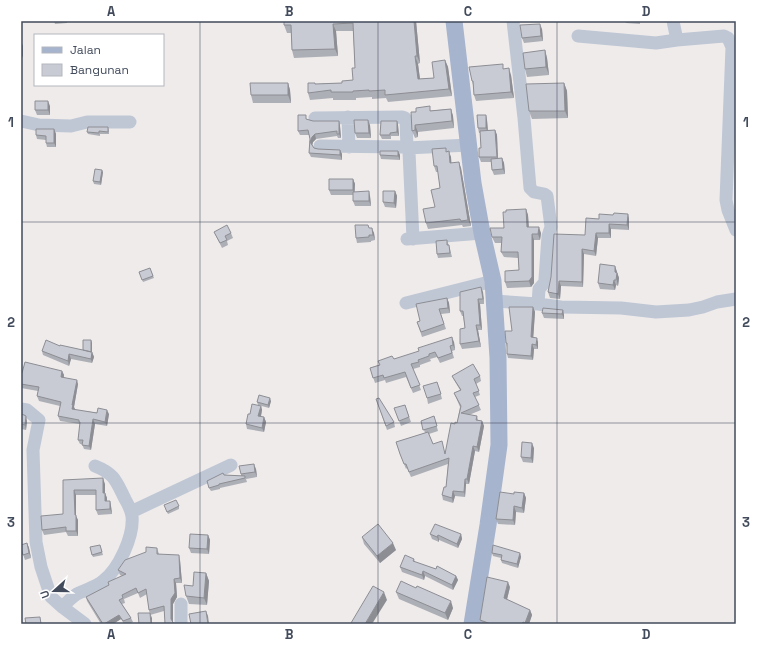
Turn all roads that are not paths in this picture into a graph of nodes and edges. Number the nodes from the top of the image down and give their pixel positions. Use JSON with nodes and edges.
{"nodes":[{"id":1,"x":454,"y":21,"type":"edge"},
{"id":2,"x":513,"y":21,"type":"edge"},
{"id":3,"x":673,"y":21,"type":"edge"},
{"id":4,"x":578,"y":36,"type":"dead end"},
{"id":5,"x":677,"y":40,"type":"junction"},
{"id":6,"x":348,"y":117,"type":"junction"},
{"id":7,"x":316,"y":118,"type":"dead end"},
{"id":8,"x":21,"y":121,"type":"edge"},
{"id":9,"x":130,"y":122,"type":"dead end"},
{"id":10,"x":469,"y":145,"type":"junction"},
{"id":11,"x":320,"y":146,"type":"dead end"},
{"id":12,"x":349,"y":147,"type":"junction"},
{"id":13,"x":407,"y":148,"type":"junction"},
{"id":14,"x":736,"y":230,"type":"edge"},
{"id":15,"x":482,"y":233,"type":"junction"},
{"id":16,"x":493,"y":281,"type":"junction"},
{"id":17,"x":736,"y":299,"type":"edge"},
{"id":18,"x":494,"y":301,"type":"junction"},
{"id":19,"x":406,"y":303,"type":"dead end"},
{"id":20,"x":538,"y":304,"type":"junction"},
{"id":21,"x":21,"y":409,"type":"edge"},
{"id":22,"x":231,"y":465,"type":"dead end"},
{"id":23,"x":95,"y":466,"type":"dead end"},
{"id":24,"x":131,"y":512,"type":"junction"},
{"id":25,"x":181,"y":604,"type":"dead end"},
{"id":26,"x":62,"y":607,"type":"junction"},
{"id":27,"x":86,"y":624,"type":"edge"},
{"id":28,"x":182,"y":624,"type":"edge"},
{"id":29,"x":472,"y":624,"type":"edge"}],
"edges":[{"from":1,"to":10,"type":"main road"},
{"from":2,"to":20,"type":"street"},
{"from":3,"to":5,"type":"street"},
{"from":4,"to":5,"type":"street"},
{"from":5,"to":14,"type":"street"},
{"from":6,"to":7,"type":"street"},
{"from":6,"to":12,"type":"street"},
{"from":6,"to":13,"type":"street"},
{"from":8,"to":9,"type":"street"},
{"from":10,"to":13,"type":"street"},
{"from":10,"to":15,"type":"main road"},
{"from":11,"to":12,"type":"street"},
{"from":12,"to":13,"type":"street"},
{"from":13,"to":15,"type":"street"},
{"from":15,"to":16,"type":"main road"},
{"from":16,"to":18,"type":"main road"},
{"from":16,"to":19,"type":"street"},
{"from":17,"to":20,"type":"street"},
{"from":18,"to":20,"type":"street"},
{"from":18,"to":29,"type":"main road"},
{"from":21,"to":26,"type":"street"},
{"from":22,"to":24,"type":"street"},
{"from":23,"to":24,"type":"street"},
{"from":24,"to":26,"type":"street"},
{"from":25,"to":28,"type":"street"},
{"from":26,"to":27,"type":"street"}]}
